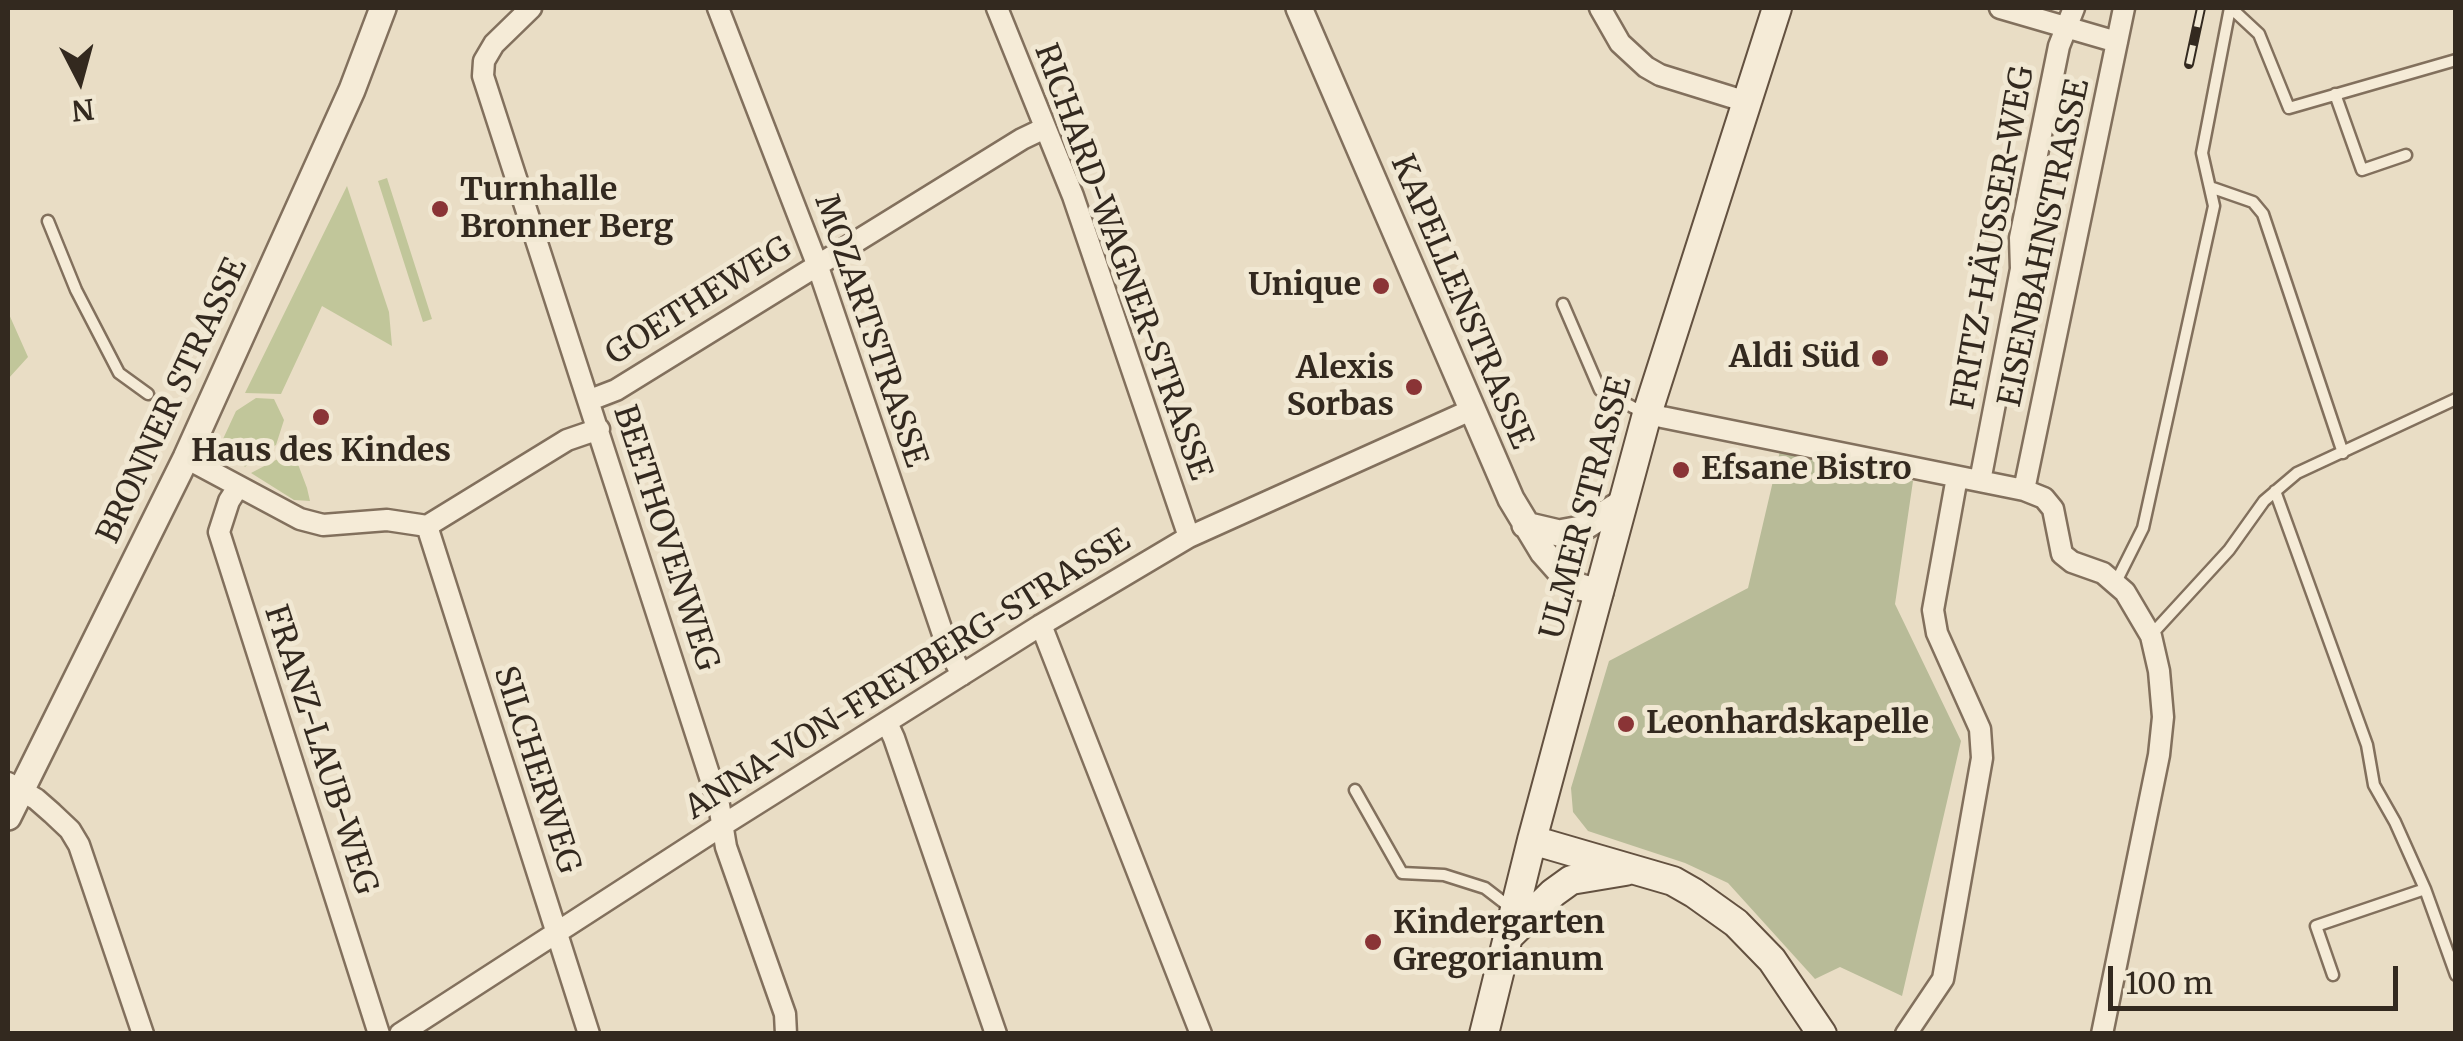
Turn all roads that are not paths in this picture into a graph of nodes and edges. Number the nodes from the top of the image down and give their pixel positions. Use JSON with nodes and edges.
{"nodes":[{"id":1,"x":383,"y":8,"type":"edge"},
{"id":2,"x":532,"y":8,"type":"edge"},
{"id":3,"x":718,"y":8,"type":"edge"},
{"id":4,"x":997,"y":8,"type":"edge"},
{"id":5,"x":1299,"y":8,"type":"edge"},
{"id":6,"x":1600,"y":8,"type":"edge"},
{"id":7,"x":1777,"y":8,"type":"edge"},
{"id":8,"x":2000,"y":8,"type":"edge"},
{"id":9,"x":2074,"y":8,"type":"edge"},
{"id":10,"x":2124,"y":8,"type":"edge"},
{"id":11,"x":2230,"y":8,"type":"edge"},
{"id":12,"x":2066,"y":29,"type":"junction"},
{"id":13,"x":2117,"y":42,"type":"junction"},
{"id":14,"x":2456,"y":60,"type":"edge"},
{"id":15,"x":2335,"y":94,"type":"junction"},
{"id":16,"x":1747,"y":102,"type":"junction"},
{"id":17,"x":1045,"y":128,"type":"junction"},
{"id":18,"x":2406,"y":155,"type":"dead end"},
{"id":19,"x":2210,"y":187,"type":"junction"},
{"id":20,"x":48,"y":221,"type":"dead end"},
{"id":21,"x":817,"y":264,"type":"junction"},
{"id":22,"x":1563,"y":304,"type":"dead end"},
{"id":23,"x":148,"y":394,"type":"dead end"},
{"id":24,"x":2456,"y":399,"type":"edge"},
{"id":25,"x":590,"y":400,"type":"junction"},
{"id":26,"x":1471,"y":410,"type":"junction"},
{"id":27,"x":1647,"y":414,"type":"junction"},
{"id":28,"x":599,"y":429,"type":"junction"},
{"id":29,"x":2343,"y":453,"type":"junction"},
{"id":30,"x":186,"y":458,"type":"junction"},
{"id":31,"x":1957,"y":477,"type":"junction"},
{"id":32,"x":1980,"y":481,"type":"junction"},
{"id":33,"x":238,"y":487,"type":"junction"},
{"id":34,"x":2024,"y":490,"type":"junction"},
{"id":35,"x":2275,"y":492,"type":"junction"},
{"id":36,"x":1622,"y":503,"type":"junction"},
{"id":37,"x":1525,"y":525,"type":"junction"},
{"id":38,"x":427,"y":526,"type":"junction"},
{"id":39,"x":1189,"y":536,"type":"junction"},
{"id":40,"x":2116,"y":582,"type":"junction"},
{"id":41,"x":1600,"y":592,"type":"junction"},
{"id":42,"x":1041,"y":625,"type":"junction"},
{"id":43,"x":2150,"y":636,"type":"junction"},
{"id":44,"x":962,"y":675,"type":"junction"},
{"id":45,"x":886,"y":723,"type":"junction"},
{"id":46,"x":14,"y":787,"type":"edge"},
{"id":47,"x":1355,"y":790,"type":"dead end"},
{"id":48,"x":8,"y":817,"type":"edge"},
{"id":49,"x":722,"y":825,"type":"junction"},
{"id":50,"x":1532,"y":840,"type":"junction"},
{"id":51,"x":1636,"y":870,"type":"junction"},
{"id":52,"x":2425,"y":889,"type":"junction"},
{"id":53,"x":1512,"y":924,"type":"junction"},
{"id":54,"x":558,"y":934,"type":"junction"},
{"id":55,"x":2333,"y":975,"type":"dead end"},
{"id":56,"x":2456,"y":975,"type":"edge"},
{"id":57,"x":143,"y":1034,"type":"edge"},
{"id":58,"x":379,"y":1034,"type":"edge"},
{"id":59,"x":400,"y":1034,"type":"edge"},
{"id":60,"x":589,"y":1034,"type":"edge"},
{"id":61,"x":786,"y":1034,"type":"edge"},
{"id":62,"x":996,"y":1034,"type":"edge"},
{"id":63,"x":1201,"y":1034,"type":"edge"},
{"id":64,"x":1484,"y":1034,"type":"edge"},
{"id":65,"x":1822,"y":1034,"type":"edge"},
{"id":66,"x":1906,"y":1034,"type":"edge"},
{"id":67,"x":2102,"y":1034,"type":"edge"}],
"edges":[{"from":1,"to":30,"type":"street","name":"BRONNER STRASSE"},
{"from":2,"to":25,"type":"street","name":"BEETHOVENWEG"},
{"from":3,"to":21,"type":"street","name":"MOZARTSTRASSE"},
{"from":4,"to":17,"type":"street","name":"RICHARD-WAGNER-STRASSE"},
{"from":5,"to":26,"type":"street","name":"KAPELLENSTRASSE"},
{"from":6,"to":16,"type":"street"},
{"from":7,"to":16,"type":"main road","name":"ULMER STRASSE"},
{"from":8,"to":12,"type":"street"},
{"from":9,"to":12,"type":"street","name":"FRITZ-HÄUSSER-WEG"},
{"from":10,"to":13,"type":"street","name":"EISENBAHNSTRASSE"},
{"from":11,"to":15,"type":"lane"},
{"from":11,"to":19,"type":"lane"},
{"from":12,"to":13,"type":"street"},
{"from":12,"to":32,"type":"street","name":"FRITZ-HÄUSSER-WEG"},
{"from":13,"to":34,"type":"street","name":"EISENBAHNSTRASSE"},
{"from":14,"to":15,"type":"lane"},
{"from":15,"to":18,"type":"lane"},
{"from":16,"to":27,"type":"main road","name":"ULMER STRASSE"},
{"from":17,"to":21,"type":"street","name":"GOETHEWEG"},
{"from":17,"to":39,"type":"street","name":"RICHARD-WAGNER-STRASSE"},
{"from":19,"to":29,"type":"lane"},
{"from":19,"to":40,"type":"lane"},
{"from":20,"to":23,"type":"lane"},
{"from":21,"to":25,"type":"street","name":"GOETHEWEG"},
{"from":21,"to":44,"type":"street","name":"MOZARTSTRASSE"},
{"from":22,"to":27,"type":"lane"},
{"from":24,"to":29,"type":"lane"},
{"from":25,"to":28,"type":"street","name":"BEETHOVENWEG"},
{"from":26,"to":37,"type":"street","name":"KAPELLENSTRASSE"},
{"from":26,"to":39,"type":"street","name":"ANNA-VON-FREYBERG-STRASSE"},
{"from":27,"to":31,"type":"street"},
{"from":27,"to":36,"type":"main road","name":"ULMER STRASSE"},
{"from":28,"to":38,"type":"street"},
{"from":28,"to":49,"type":"street","name":"BEETHOVENWEG"},
{"from":29,"to":35,"type":"lane"},
{"from":30,"to":33,"type":"street"},
{"from":30,"to":46,"type":"street","name":"BRONNER STRASSE"},
{"from":31,"to":32,"type":"street"},
{"from":31,"to":66,"type":"street"},
{"from":32,"to":34,"type":"street"},
{"from":33,"to":38,"type":"street"},
{"from":33,"to":58,"type":"street","name":"FRANZ-LAUB-WEG"},
{"from":34,"to":40,"type":"street"},
{"from":35,"to":43,"type":"lane"},
{"from":35,"to":52,"type":"lane"},
{"from":36,"to":37,"type":"street"},
{"from":36,"to":41,"type":"main road","name":"ULMER STRASSE"},
{"from":37,"to":41,"type":"street","name":"KAPELLENSTRASSE"},
{"from":38,"to":54,"type":"street","name":"SILCHERWEG"},
{"from":39,"to":42,"type":"street","name":"ANNA-VON-FREYBERG-STRASSE"},
{"from":40,"to":43,"type":"street"},
{"from":41,"to":50,"type":"main road","name":"ULMER STRASSE"},
{"from":42,"to":44,"type":"street","name":"ANNA-VON-FREYBERG-STRASSE"},
{"from":42,"to":63,"type":"street"},
{"from":43,"to":67,"type":"street"},
{"from":44,"to":45,"type":"street","name":"ANNA-VON-FREYBERG-STRASSE"},
{"from":45,"to":49,"type":"street","name":"ANNA-VON-FREYBERG-STRASSE"},
{"from":45,"to":62,"type":"street"},
{"from":46,"to":48,"type":"street","name":"BRONNER STRASSE"},
{"from":46,"to":57,"type":"street"},
{"from":47,"to":53,"type":"lane"},
{"from":49,"to":54,"type":"street","name":"ANNA-VON-FREYBERG-STRASSE"},
{"from":49,"to":61,"type":"street","name":"BEETHOVENWEG"},
{"from":50,"to":51,"type":"main road"},
{"from":50,"to":53,"type":"main road","name":"ULMER STRASSE"},
{"from":51,"to":53,"type":"main road"},
{"from":51,"to":65,"type":"main road"},
{"from":52,"to":55,"type":"lane"},
{"from":52,"to":56,"type":"lane"},
{"from":53,"to":64,"type":"main road","name":"ULMER STRASSE"},
{"from":54,"to":59,"type":"street","name":"ANNA-VON-FREYBERG-STRASSE"},
{"from":54,"to":60,"type":"street","name":"SILCHERWEG"}]}
